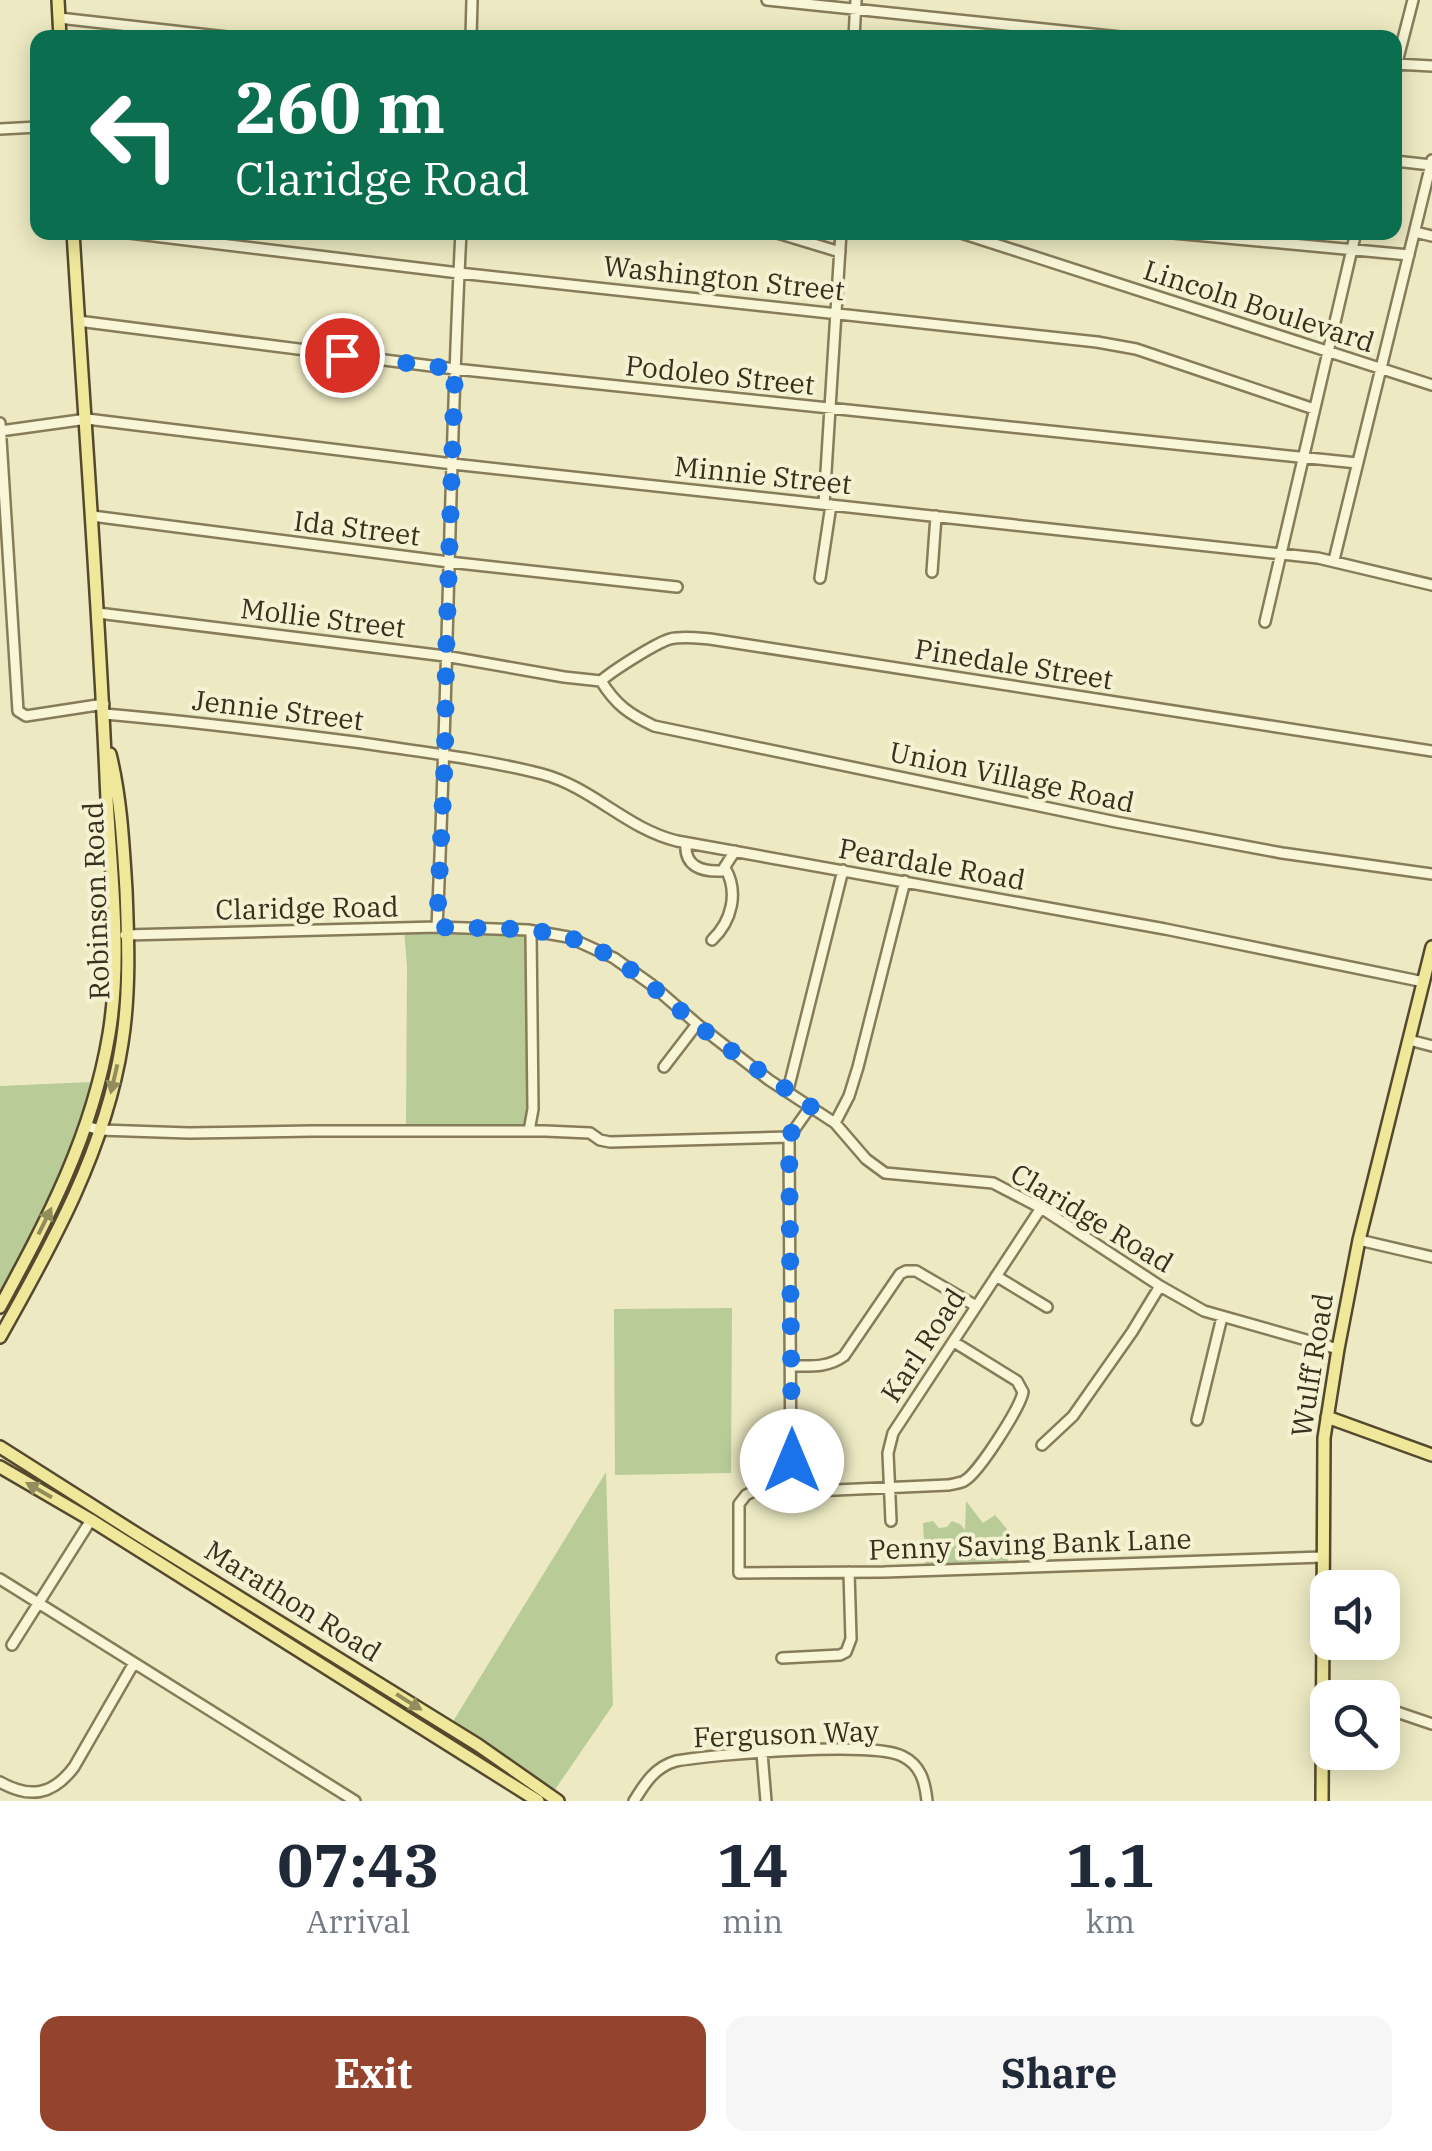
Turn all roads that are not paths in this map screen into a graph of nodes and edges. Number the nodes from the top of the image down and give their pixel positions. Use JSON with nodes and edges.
{"nodes":[{"id":1,"x":58,"y":0,"type":"edge"},
{"id":2,"x":472,"y":0,"type":"edge"},
{"id":3,"x":767,"y":0,"type":"edge"},
{"id":4,"x":1413,"y":0,"type":"edge"},
{"id":5,"x":856,"y":5,"type":"edge"},
{"id":6,"x":60,"y":18,"type":"junction"},
{"id":7,"x":60,"y":30,"type":"edge"},
{"id":8,"x":166,"y":30,"type":"edge"},
{"id":9,"x":471,"y":30,"type":"edge"},
{"id":10,"x":854,"y":30,"type":"edge"},
{"id":11,"x":1064,"y":30,"type":"edge"},
{"id":12,"x":1402,"y":40,"type":"edge"},
{"id":13,"x":1402,"y":66,"type":"edge"},
{"id":14,"x":1432,"y":66,"type":"edge"},
{"id":15,"x":30,"y":127,"type":"edge"},
{"id":16,"x":0,"y":128,"type":"edge"},
{"id":17,"x":1402,"y":160,"type":"edge"},
{"id":18,"x":1431,"y":162,"type":"edge"},
{"id":19,"x":1414,"y":232,"type":"junction"},
{"id":20,"x":1432,"y":236,"type":"edge"},
{"id":21,"x":73,"y":240,"type":"edge"},
{"id":22,"x":189,"y":240,"type":"edge"},
{"id":23,"x":461,"y":240,"type":"edge"},
{"id":24,"x":800,"y":240,"type":"edge"},
{"id":25,"x":841,"y":240,"type":"edge"},
{"id":26,"x":983,"y":240,"type":"edge"},
{"id":27,"x":1246,"y":240,"type":"edge"},
{"id":28,"x":1354,"y":240,"type":"edge"},
{"id":29,"x":1352,"y":250,"type":"junction"},
{"id":30,"x":840,"y":252,"type":"junction"},
{"id":31,"x":1409,"y":255,"type":"junction"},
{"id":32,"x":459,"y":272,"type":"junction"},
{"id":33,"x":838,"y":313,"type":"junction"},
{"id":34,"x":78,"y":321,"type":"junction"},
{"id":35,"x":1326,"y":351,"type":"junction"},
{"id":36,"x":455,"y":369,"type":"junction"},
{"id":37,"x":1381,"y":370,"type":"junction"},
{"id":38,"x":1432,"y":385,"type":"edge"},
{"id":39,"x":1314,"y":409,"type":"junction"},
{"id":40,"x":831,"y":410,"type":"junction"},
{"id":41,"x":87,"y":420,"type":"junction"},
{"id":42,"x":0,"y":422,"type":"edge"},
{"id":43,"x":0,"y":432,"type":"edge"},
{"id":44,"x":1303,"y":457,"type":"junction"},
{"id":45,"x":1357,"y":463,"type":"junction"},
{"id":46,"x":453,"y":464,"type":"junction"},
{"id":47,"x":828,"y":505,"type":"junction"},
{"id":48,"x":92,"y":516,"type":"junction"},
{"id":49,"x":936,"y":516,"type":"junction"},
{"id":50,"x":1282,"y":554,"type":"junction"},
{"id":51,"x":1334,"y":560,"type":"junction"},
{"id":52,"x":449,"y":562,"type":"junction"},
{"id":53,"x":932,"y":572,"type":"dead end"},
{"id":54,"x":820,"y":578,"type":"dead end"},
{"id":55,"x":1432,"y":585,"type":"edge"},
{"id":56,"x":677,"y":586,"type":"dead end"},
{"id":57,"x":98,"y":613,"type":"junction"},
{"id":58,"x":1264,"y":622,"type":"dead end"},
{"id":59,"x":446,"y":656,"type":"junction"},
{"id":60,"x":601,"y":681,"type":"junction"},
{"id":61,"x":104,"y":709,"type":"junction"},
{"id":62,"x":1432,"y":752,"type":"edge"},
{"id":63,"x":445,"y":755,"type":"junction"},
{"id":64,"x":686,"y":843,"type":"junction"},
{"id":65,"x":735,"y":852,"type":"junction"},
{"id":66,"x":725,"y":868,"type":"junction"},
{"id":67,"x":843,"y":870,"type":"junction"},
{"id":68,"x":1432,"y":874,"type":"edge"},
{"id":69,"x":905,"y":881,"type":"junction"},
{"id":70,"x":437,"y":927,"type":"junction"},
{"id":71,"x":532,"y":930,"type":"junction"},
{"id":72,"x":121,"y":935,"type":"junction"},
{"id":73,"x":712,"y":940,"type":"dead end"},
{"id":74,"x":1432,"y":947,"type":"edge"},
{"id":75,"x":1424,"y":982,"type":"junction"},
{"id":76,"x":697,"y":1024,"type":"junction"},
{"id":77,"x":1410,"y":1040,"type":"junction"},
{"id":78,"x":1432,"y":1046,"type":"edge"},
{"id":79,"x":664,"y":1067,"type":"dead end"},
{"id":80,"x":788,"y":1090,"type":"junction"},
{"id":81,"x":811,"y":1106,"type":"junction"},
{"id":82,"x":533,"y":1109,"type":"junction"},
{"id":83,"x":835,"y":1123,"type":"junction"},
{"id":84,"x":86,"y":1126,"type":"junction"},
{"id":85,"x":100,"y":1130,"type":"junction"},
{"id":86,"x":545,"y":1131,"type":"junction"},
{"id":87,"x":529,"y":1132,"type":"junction"},
{"id":88,"x":789,"y":1136,"type":"junction"},
{"id":89,"x":1041,"y":1208,"type":"junction"},
{"id":90,"x":1360,"y":1240,"type":"junction"},
{"id":91,"x":1432,"y":1257,"type":"edge"},
{"id":92,"x":996,"y":1276,"type":"junction"},
{"id":93,"x":1160,"y":1286,"type":"junction"},
{"id":94,"x":976,"y":1306,"type":"junction"},
{"id":95,"x":0,"y":1307,"type":"edge"},
{"id":96,"x":1047,"y":1307,"type":"dead end"},
{"id":97,"x":1222,"y":1317,"type":"junction"},
{"id":98,"x":0,"y":1337,"type":"edge"},
{"id":99,"x":954,"y":1342,"type":"junction"},
{"id":100,"x":1338,"y":1349,"type":"junction"},
{"id":101,"x":792,"y":1366,"type":"junction"},
{"id":102,"x":1327,"y":1417,"type":"junction"},
{"id":103,"x":1197,"y":1420,"type":"dead end"},
{"id":104,"x":1042,"y":1445,"type":"dead end"},
{"id":105,"x":0,"y":1446,"type":"edge"},
{"id":106,"x":1432,"y":1455,"type":"edge"},
{"id":107,"x":0,"y":1468,"type":"edge"},
{"id":108,"x":890,"y":1489,"type":"junction"},
{"id":109,"x":792,"y":1492,"type":"junction"},
{"id":110,"x":91,"y":1520,"type":"junction"},
{"id":111,"x":892,"y":1522,"type":"dead end"},
{"id":112,"x":1323,"y":1557,"type":"junction"},
{"id":113,"x":849,"y":1572,"type":"junction"},
{"id":114,"x":0,"y":1579,"type":"edge"},
{"id":115,"x":39,"y":1603,"type":"junction"},
{"id":116,"x":12,"y":1645,"type":"dead end"},
{"id":117,"x":782,"y":1658,"type":"dead end"},
{"id":118,"x":134,"y":1662,"type":"junction"},
{"id":119,"x":1322,"y":1680,"type":"edge"},
{"id":120,"x":1400,"y":1713,"type":"edge"},
{"id":121,"x":1432,"y":1724,"type":"edge"},
{"id":122,"x":762,"y":1753,"type":"junction"},
{"id":123,"x":1322,"y":1770,"type":"edge"},
{"id":124,"x":0,"y":1782,"type":"edge"},
{"id":125,"x":520,"y":1789,"type":"junction"},
{"id":126,"x":355,"y":1801,"type":"edge"},
{"id":127,"x":512,"y":1801,"type":"edge"},
{"id":128,"x":538,"y":1801,"type":"edge"},
{"id":129,"x":558,"y":1801,"type":"edge"},
{"id":130,"x":634,"y":1801,"type":"edge"},
{"id":131,"x":766,"y":1801,"type":"edge"},
{"id":132,"x":927,"y":1801,"type":"edge"},
{"id":133,"x":1322,"y":1801,"type":"edge"}],
"edges":[{"from":1,"to":6,"type":"main road"},
{"from":2,"to":9,"type":"street"},
{"from":3,"to":5,"type":"street"},
{"from":4,"to":12,"type":"street"},
{"from":5,"to":10,"type":"street"},
{"from":5,"to":11,"type":"street"},
{"from":6,"to":7,"type":"main road"},
{"from":6,"to":8,"type":"street"},
{"from":13,"to":14,"type":"street"},
{"from":15,"to":16,"type":"street"},
{"from":17,"to":18,"type":"street"},
{"from":18,"to":19,"type":"street"},
{"from":19,"to":20,"type":"street"},
{"from":19,"to":31,"type":"street"},
{"from":21,"to":34,"type":"main road","name":"Robinson Road"},
{"from":22,"to":32,"type":"street","name":"Washington Street"},
{"from":23,"to":32,"type":"street"},
{"from":24,"to":30,"type":"street"},
{"from":25,"to":30,"type":"street"},
{"from":26,"to":35,"type":"street","name":"Lincoln Boulevard"},
{"from":27,"to":29,"type":"street"},
{"from":28,"to":29,"type":"street"},
{"from":29,"to":31,"type":"street"},
{"from":29,"to":35,"type":"street"},
{"from":30,"to":33,"type":"street"},
{"from":31,"to":37,"type":"street"},
{"from":32,"to":33,"type":"street","name":"Washington Street"},
{"from":32,"to":36,"type":"street"},
{"from":33,"to":39,"type":"street","name":"Washington Street"},
{"from":33,"to":40,"type":"street"},
{"from":34,"to":36,"type":"street","name":"Podoleo Street"},
{"from":34,"to":41,"type":"main road","name":"Robinson Road"},
{"from":35,"to":37,"type":"street","name":"Lincoln Boulevard"},
{"from":35,"to":39,"type":"street"},
{"from":36,"to":40,"type":"street","name":"Podoleo Street"},
{"from":36,"to":46,"type":"street"},
{"from":37,"to":38,"type":"street","name":"Lincoln Boulevard"},
{"from":37,"to":45,"type":"street"},
{"from":39,"to":44,"type":"street"},
{"from":40,"to":44,"type":"street","name":"Podoleo Street"},
{"from":40,"to":47,"type":"street"},
{"from":41,"to":43,"type":"street","name":"Minnie Street"},
{"from":41,"to":46,"type":"street","name":"Minnie Street"},
{"from":41,"to":48,"type":"main road","name":"Robinson Road"},
{"from":42,"to":43,"type":"street"},
{"from":43,"to":61,"type":"street","name":"Jennie Street"},
{"from":44,"to":45,"type":"street","name":"Podoleo Street"},
{"from":44,"to":50,"type":"street"},
{"from":45,"to":51,"type":"street"},
{"from":46,"to":47,"type":"street","name":"Minnie Street"},
{"from":46,"to":52,"type":"street"},
{"from":47,"to":49,"type":"street","name":"Minnie Street"},
{"from":47,"to":54,"type":"street"},
{"from":48,"to":52,"type":"street","name":"Ida Street"},
{"from":48,"to":57,"type":"main road","name":"Robinson Road"},
{"from":49,"to":50,"type":"street","name":"Minnie Street"},
{"from":49,"to":53,"type":"street"},
{"from":50,"to":51,"type":"street","name":"Minnie Street"},
{"from":50,"to":58,"type":"street"},
{"from":51,"to":55,"type":"street","name":"Minnie Street"},
{"from":52,"to":56,"type":"street","name":"Ida Street"},
{"from":52,"to":59,"type":"street"},
{"from":57,"to":59,"type":"street","name":"Mollie Street"},
{"from":57,"to":61,"type":"main road","name":"Robinson Road"},
{"from":59,"to":60,"type":"street","name":"Mollie Street"},
{"from":59,"to":63,"type":"street"},
{"from":60,"to":62,"type":"street","name":"Pinedale Street"},
{"from":60,"to":68,"type":"street","name":"Union Village Road"},
{"from":61,"to":63,"type":"street","name":"Jennie Street"},
{"from":61,"to":72,"type":"main road","name":"Robinson Road"},
{"from":63,"to":64,"type":"street","name":"Peardale Road"},
{"from":63,"to":70,"type":"street"},
{"from":64,"to":65,"type":"street","name":"Peardale Road"},
{"from":64,"to":66,"type":"street"},
{"from":65,"to":66,"type":"street"},
{"from":65,"to":67,"type":"street","name":"Peardale Road"},
{"from":66,"to":73,"type":"street"},
{"from":67,"to":69,"type":"street","name":"Peardale Road"},
{"from":67,"to":80,"type":"street"},
{"from":69,"to":75,"type":"street","name":"Peardale Road"},
{"from":69,"to":83,"type":"street"},
{"from":70,"to":71,"type":"street","name":"Claridge Road"},
{"from":70,"to":72,"type":"street","name":"Claridge Road"},
{"from":71,"to":76,"type":"street","name":"Claridge Road"},
{"from":71,"to":82,"type":"street"},
{"from":72,"to":84,"type":"main road","name":"Robinson Road"},
{"from":72,"to":85,"type":"main road","name":"Robinson Road","one_way":true},
{"from":74,"to":75,"type":"main road","name":"Wulff Road"},
{"from":75,"to":77,"type":"main road","name":"Wulff Road"},
{"from":76,"to":79,"type":"street"},
{"from":76,"to":80,"type":"street","name":"Claridge Road"},
{"from":77,"to":78,"type":"street"},
{"from":77,"to":90,"type":"main road","name":"Wulff Road"},
{"from":80,"to":81,"type":"street","name":"Claridge Road"},
{"from":81,"to":83,"type":"street","name":"Claridge Road"},
{"from":81,"to":88,"type":"street"},
{"from":82,"to":86,"type":"street"},
{"from":82,"to":87,"type":"street"},
{"from":83,"to":89,"type":"street","name":"Claridge Road"},
{"from":84,"to":85,"type":"street"},
{"from":95,"to":84,"type":"main road","name":"Robinson Road","one_way":true},
{"from":85,"to":87,"type":"street"},
{"from":85,"to":98,"type":"main road","name":"Robinson Road"},
{"from":86,"to":87,"type":"street"},
{"from":86,"to":88,"type":"street"},
{"from":88,"to":101,"type":"street"},
{"from":89,"to":92,"type":"street","name":"Karl Road"},
{"from":89,"to":93,"type":"street","name":"Claridge Road"},
{"from":90,"to":91,"type":"street"},
{"from":90,"to":100,"type":"main road","name":"Wulff Road"},
{"from":92,"to":94,"type":"street","name":"Karl Road"},
{"from":92,"to":96,"type":"street"},
{"from":93,"to":97,"type":"street","name":"Claridge Road"},
{"from":93,"to":104,"type":"street"},
{"from":94,"to":99,"type":"street","name":"Karl Road"},
{"from":94,"to":101,"type":"street"},
{"from":97,"to":100,"type":"street","name":"Claridge Road"},
{"from":97,"to":103,"type":"street"},
{"from":99,"to":108,"type":"street","name":"Karl Road"},
{"from":99,"to":108,"type":"street"},
{"from":100,"to":102,"type":"main road","name":"Wulff Road"},
{"from":101,"to":109,"type":"street"},
{"from":102,"to":106,"type":"main road"},
{"from":102,"to":112,"type":"main road","name":"Wulff Road"},
{"from":105,"to":129,"type":"main road","name":"Marathon Road","one_way":true},
{"from":110,"to":107,"type":"main road","name":"Marathon Road","one_way":true},
{"from":108,"to":109,"type":"street"},
{"from":108,"to":111,"type":"street","name":"Karl Road"},
{"from":109,"to":113,"type":"street","name":"Penny Saving Bank Lane"},
{"from":110,"to":115,"type":"street"},
{"from":110,"to":125,"type":"main road","name":"Marathon Road"},
{"from":112,"to":113,"type":"street","name":"Penny Saving Bank Lane"},
{"from":112,"to":119,"type":"main road","name":"Wulff Road"},
{"from":113,"to":117,"type":"street"},
{"from":114,"to":115,"type":"street"},
{"from":115,"to":116,"type":"street"},
{"from":115,"to":118,"type":"street"},
{"from":118,"to":124,"type":"street"},
{"from":118,"to":126,"type":"street"},
{"from":120,"to":121,"type":"street"},
{"from":122,"to":130,"type":"street","name":"Ferguson Way"},
{"from":122,"to":131,"type":"street"},
{"from":122,"to":132,"type":"street","name":"Ferguson Way"},
{"from":123,"to":133,"type":"main road","name":"Wulff Road"},
{"from":125,"to":127,"type":"street"},
{"from":125,"to":128,"type":"main road","name":"Marathon Road"}]}
